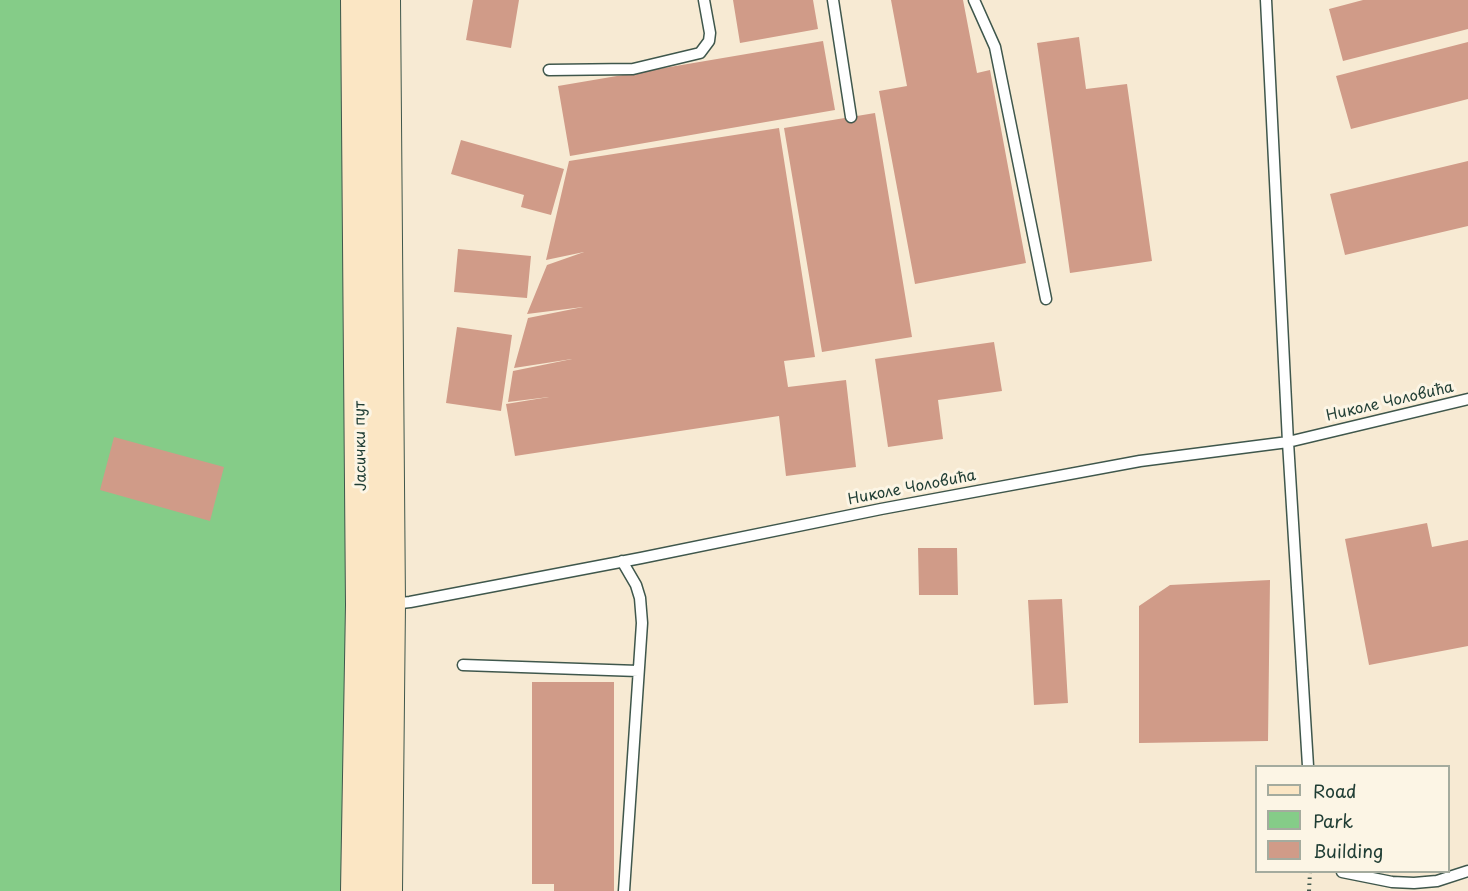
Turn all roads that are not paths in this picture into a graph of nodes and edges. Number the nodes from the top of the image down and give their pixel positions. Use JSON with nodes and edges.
{"nodes":[{"id":1,"x":357,"y":0,"type":"edge"},
{"id":2,"x":384,"y":0,"type":"edge"},
{"id":3,"x":704,"y":0,"type":"edge"},
{"id":4,"x":832,"y":0,"type":"edge"},
{"id":5,"x":974,"y":0,"type":"edge"},
{"id":6,"x":1266,"y":0,"type":"edge"},
{"id":7,"x":549,"y":70,"type":"dead end"},
{"id":8,"x":851,"y":117,"type":"dead end"},
{"id":9,"x":1046,"y":299,"type":"dead end"},
{"id":10,"x":1468,"y":399,"type":"edge"},
{"id":11,"x":1288,"y":442,"type":"junction"},
{"id":12,"x":622,"y":561,"type":"junction"},
{"id":13,"x":376,"y":605,"type":"junction"},
{"id":14,"x":463,"y":665,"type":"dead end"},
{"id":15,"x":638,"y":671,"type":"junction"},
{"id":16,"x":1308,"y":765,"type":"edge"},
{"id":17,"x":1468,"y":871,"type":"edge"},
{"id":18,"x":1347,"y":873,"type":"edge"},
{"id":19,"x":357,"y":891,"type":"edge"},
{"id":20,"x":386,"y":891,"type":"edge"},
{"id":21,"x":624,"y":891,"type":"edge"}],
"edges":[{"from":1,"to":13,"type":"main road","name":"Јасички пут"},
{"from":2,"to":13,"type":"main road","name":"Јасички пут"},
{"from":3,"to":7,"type":"lane"},
{"from":4,"to":8,"type":"lane"},
{"from":5,"to":9,"type":"lane"},
{"from":6,"to":11,"type":"lane"},
{"from":10,"to":11,"type":"lane","name":"Николе Чоловића"},
{"from":11,"to":12,"type":"lane","name":"Николе Чоловића"},
{"from":11,"to":16,"type":"lane"},
{"from":12,"to":13,"type":"lane","name":"Николе Чоловића"},
{"from":12,"to":15,"type":"lane"},
{"from":13,"to":19,"type":"main road","name":"Јасички пут"},
{"from":13,"to":20,"type":"main road","name":"Јасички пут"},
{"from":14,"to":15,"type":"lane"},
{"from":15,"to":21,"type":"lane"},
{"from":17,"to":18,"type":"lane"}]}
